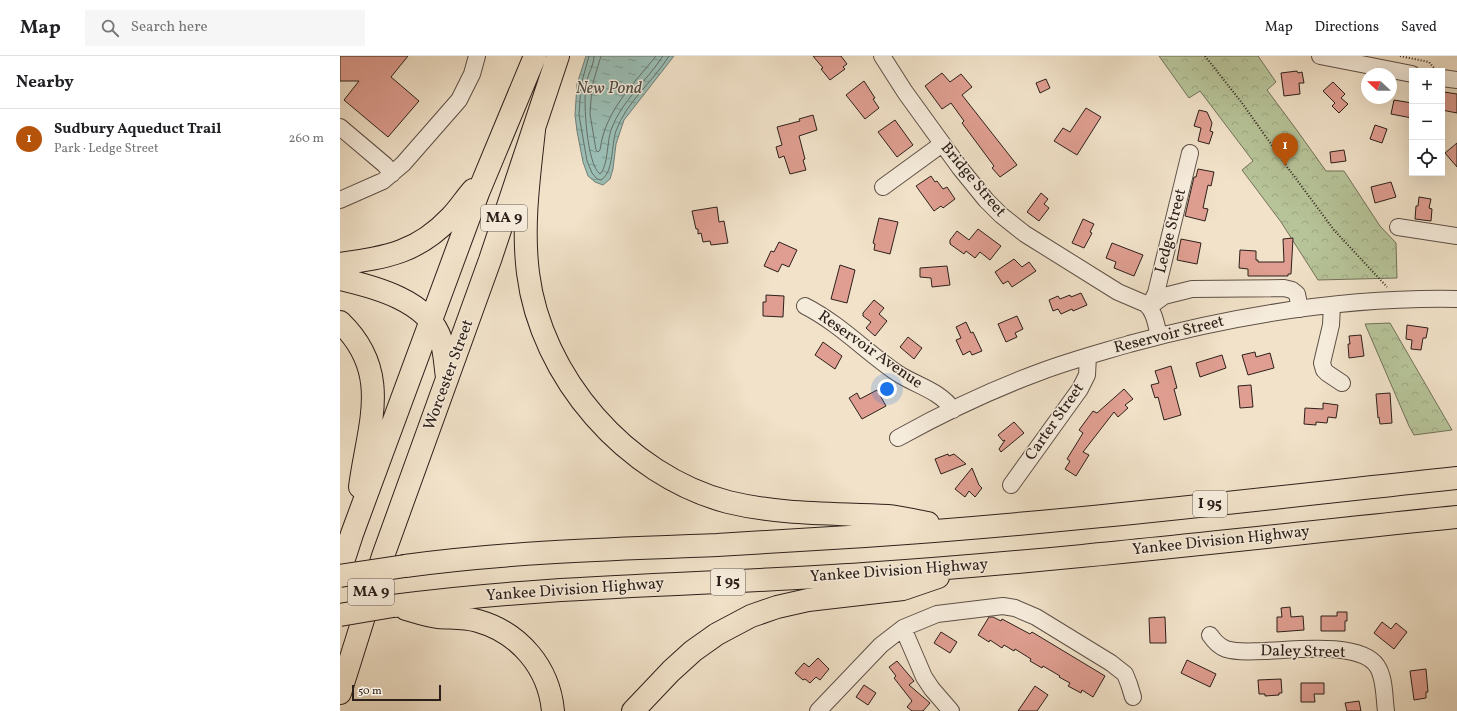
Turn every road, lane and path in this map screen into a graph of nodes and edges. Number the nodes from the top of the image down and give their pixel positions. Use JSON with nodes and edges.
{"nodes":[{"id":1,"x":477,"y":56,"type":"edge"},
{"id":2,"x":526,"y":56,"type":"edge"},
{"id":3,"x":535,"y":56,"type":"edge"},
{"id":4,"x":558,"y":56,"type":"edge"},
{"id":5,"x":882,"y":56,"type":"edge"},
{"id":6,"x":1205,"y":56,"type":"edge"},
{"id":7,"x":1320,"y":56,"type":"edge"},
{"id":8,"x":1409,"y":73,"type":"edge"},
{"id":9,"x":1445,"y":78,"type":"edge"},
{"id":10,"x":1457,"y":80,"type":"edge"},
{"id":11,"x":512,"y":110,"type":"junction"},
{"id":12,"x":534,"y":130,"type":"junction"},
{"id":13,"x":342,"y":133,"type":"edge"},
{"id":14,"x":942,"y":144,"type":"junction"},
{"id":15,"x":1190,"y":153,"type":"dead end"},
{"id":16,"x":488,"y":170,"type":"junction"},
{"id":17,"x":392,"y":174,"type":"junction"},
{"id":18,"x":883,"y":187,"type":"dead end"},
{"id":19,"x":340,"y":200,"type":"edge"},
{"id":20,"x":1398,"y":228,"type":"dead end"},
{"id":21,"x":1457,"y":236,"type":"edge"},
{"id":22,"x":340,"y":264,"type":"edge"},
{"id":23,"x":340,"y":279,"type":"edge"},
{"id":24,"x":1457,"y":299,"type":"edge"},
{"id":25,"x":1392,"y":300,"type":"junction"},
{"id":26,"x":1332,"y":305,"type":"junction"},
{"id":27,"x":805,"y":306,"type":"dead end"},
{"id":28,"x":1149,"y":307,"type":"junction"},
{"id":29,"x":1300,"y":309,"type":"junction"},
{"id":30,"x":340,"y":322,"type":"edge"},
{"id":31,"x":430,"y":322,"type":"junction"},
{"id":32,"x":1159,"y":336,"type":"junction"},
{"id":33,"x":1088,"y":356,"type":"junction"},
{"id":34,"x":447,"y":380,"type":"junction"},
{"id":35,"x":1342,"y":383,"type":"dead end"},
{"id":36,"x":953,"y":410,"type":"junction"},
{"id":37,"x":898,"y":438,"type":"dead end"},
{"id":38,"x":1457,"y":478,"type":"edge"},
{"id":39,"x":1011,"y":485,"type":"dead end"},
{"id":40,"x":1457,"y":517,"type":"edge"},
{"id":41,"x":354,"y":528,"type":"junction"},
{"id":42,"x":962,"y":529,"type":"junction"},
{"id":43,"x":968,"y":566,"type":"junction"},
{"id":44,"x":340,"y":571,"type":"edge"},
{"id":45,"x":340,"y":576,"type":"edge"},
{"id":46,"x":393,"y":606,"type":"junction"},
{"id":47,"x":340,"y":615,"type":"edge"},
{"id":48,"x":903,"y":628,"type":"junction"},
{"id":49,"x":1210,"y":635,"type":"dead end"},
{"id":50,"x":342,"y":686,"type":"edge"},
{"id":51,"x":1133,"y":697,"type":"dead end"},
{"id":52,"x":344,"y":711,"type":"edge"},
{"id":53,"x":553,"y":711,"type":"edge"},
{"id":54,"x":634,"y":711,"type":"edge"},
{"id":55,"x":818,"y":711,"type":"edge"},
{"id":56,"x":951,"y":711,"type":"edge"},
{"id":57,"x":1386,"y":711,"type":"edge"}],
"edges":[{"from":1,"to":17,"type":"street"},
{"from":2,"to":11,"type":"highway"},
{"from":3,"to":11,"type":"highway","number":"MA 9"},
{"from":4,"to":12,"type":"highway","name":"Worcester Street","number":"MA 9"},
{"from":5,"to":14,"type":"street","name":"Bridge Street"},
{"from":6,"to":25,"type":"path"},
{"from":7,"to":8,"type":"street"},
{"from":9,"to":10,"type":"street"},
{"from":11,"to":16,"type":"highway","number":"MA 9"},
{"from":12,"to":34,"type":"highway","name":"Worcester Street","number":"MA 9"},
{"from":12,"to":42,"type":"highway"},
{"from":13,"to":17,"type":"street"},
{"from":14,"to":18,"type":"street"},
{"from":14,"to":28,"type":"street","name":"Bridge Street"},
{"from":15,"to":28,"type":"street","name":"Ledge Street"},
{"from":16,"to":22,"type":"highway"},
{"from":16,"to":31,"type":"highway","number":"MA 9"},
{"from":17,"to":19,"type":"street"},
{"from":20,"to":21,"type":"street"},
{"from":23,"to":31,"type":"highway"},
{"from":24,"to":25,"type":"street","name":"Reservoir Street"},
{"from":25,"to":26,"type":"street","name":"Reservoir Street"},
{"from":26,"to":29,"type":"street","name":"Reservoir Street"},
{"from":26,"to":35,"type":"street"},
{"from":27,"to":36,"type":"street","name":"Reservoir Avenue"},
{"from":28,"to":29,"type":"street"},
{"from":28,"to":32,"type":"street"},
{"from":29,"to":32,"type":"street","name":"Reservoir Street"},
{"from":30,"to":41,"type":"highway"},
{"from":31,"to":34,"type":"highway"},
{"from":31,"to":41,"type":"highway","number":"MA 9"},
{"from":32,"to":33,"type":"street","name":"Reservoir Street"},
{"from":33,"to":36,"type":"street","name":"Reservoir Street"},
{"from":33,"to":39,"type":"street","name":"Carter Street"},
{"from":34,"to":50,"type":"highway","name":"Worcester Street","number":"MA 9"},
{"from":36,"to":37,"type":"street","name":"Reservoir Street"},
{"from":38,"to":42,"type":"highway","number":"I 95"},
{"from":40,"to":43,"type":"highway","name":"Yankee Division Highway","number":"I 95"},
{"from":41,"to":44,"type":"highway","number":"MA 9"},
{"from":42,"to":45,"type":"highway","number":"I 95","bridge":true},
{"from":43,"to":46,"type":"highway","name":"Yankee Division Highway","number":"I 95"},
{"from":43,"to":54,"type":"highway"},
{"from":46,"to":47,"type":"highway","name":"Yankee Division Highway","number":"I 95","bridge":true},
{"from":46,"to":53,"type":"highway"},
{"from":48,"to":51,"type":"street"},
{"from":48,"to":55,"type":"street"},
{"from":48,"to":56,"type":"street"},
{"from":49,"to":57,"type":"street","name":"Daley Street"},
{"from":50,"to":52,"type":"highway","name":"Worcester Street"}]}
